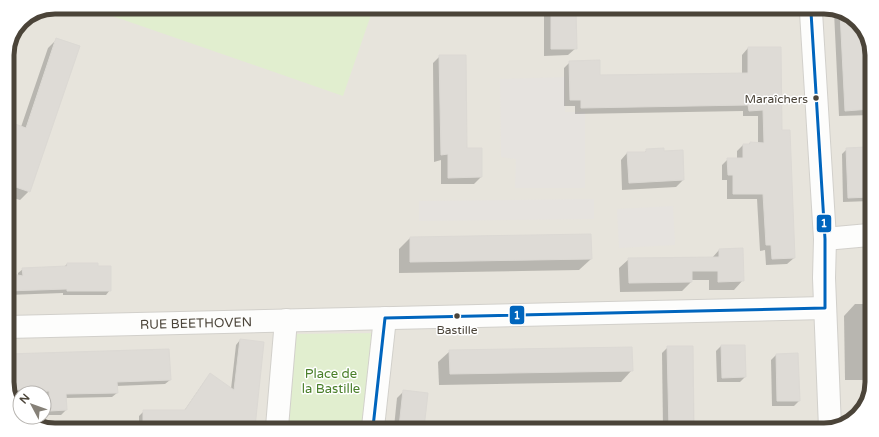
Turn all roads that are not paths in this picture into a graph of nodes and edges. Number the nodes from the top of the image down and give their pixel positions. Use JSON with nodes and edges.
{"nodes":[{"id":1,"x":811,"y":14,"type":"edge"},
{"id":2,"x":865,"y":235,"type":"edge"},
{"id":3,"x":826,"y":239,"type":"junction"},
{"id":4,"x":825,"y":308,"type":"junction"},
{"id":5,"x":385,"y":318,"type":"junction"},
{"id":6,"x":286,"y":320,"type":"junction"},
{"id":7,"x":14,"y":327,"type":"edge"},
{"id":8,"x":278,"y":423,"type":"edge"},
{"id":9,"x":373,"y":423,"type":"edge"},
{"id":10,"x":830,"y":423,"type":"edge"}],
"edges":[{"from":1,"to":3,"type":"street"},
{"from":2,"to":3,"type":"street"},
{"from":3,"to":4,"type":"street"},
{"from":4,"to":5,"type":"street","name":"RUE BEETHOVEN"},
{"from":4,"to":10,"type":"street"},
{"from":5,"to":6,"type":"street","name":"RUE BEETHOVEN"},
{"from":5,"to":9,"type":"street"},
{"from":6,"to":7,"type":"street","name":"RUE BEETHOVEN"},
{"from":6,"to":8,"type":"street"}]}
